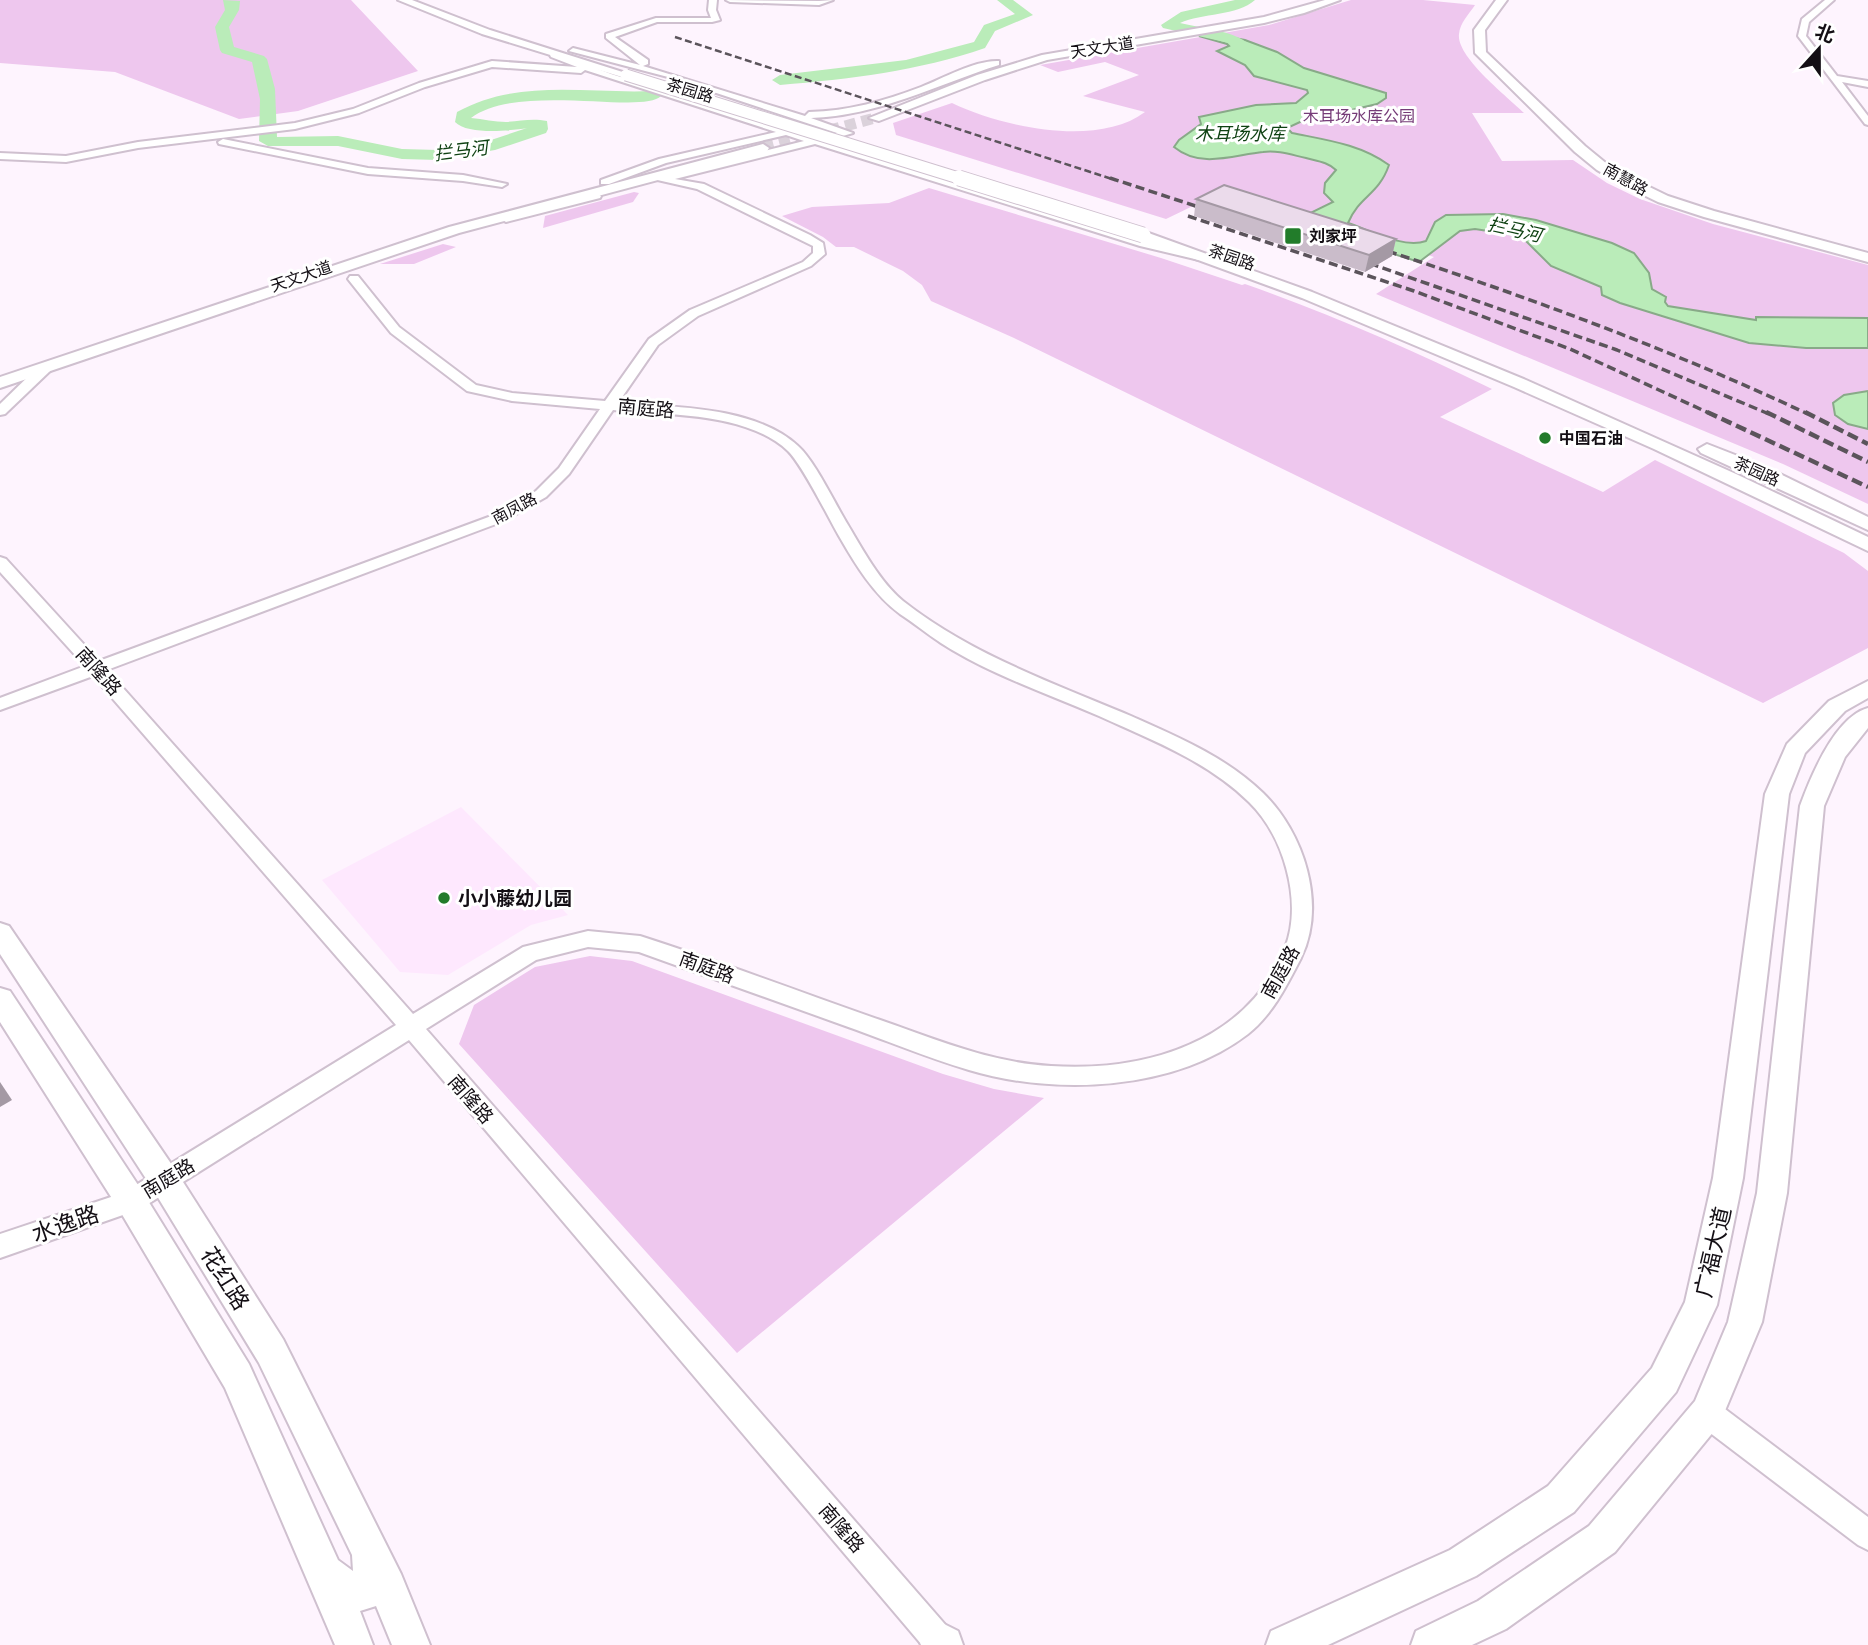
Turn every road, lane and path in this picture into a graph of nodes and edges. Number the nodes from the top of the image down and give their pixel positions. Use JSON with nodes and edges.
{"nodes":[{"id":1,"x":404,"y":0,"type":"edge"},
{"id":2,"x":425,"y":0,"type":"edge"},
{"id":3,"x":713,"y":0,"type":"edge"},
{"id":4,"x":730,"y":0,"type":"edge"},
{"id":5,"x":829,"y":0,"type":"edge"},
{"id":6,"x":1315,"y":0,"type":"edge"},
{"id":7,"x":1335,"y":0,"type":"edge"},
{"id":8,"x":1502,"y":0,"type":"edge"},
{"id":9,"x":1511,"y":0,"type":"edge"},
{"id":10,"x":1830,"y":0,"type":"edge"},
{"id":11,"x":1254,"y":19,"type":"junction"},
{"id":12,"x":1129,"y":40,"type":"junction"},
{"id":13,"x":554,"y":55,"type":"junction"},
{"id":14,"x":589,"y":70,"type":"junction"},
{"id":15,"x":635,"y":75,"type":"junction"},
{"id":16,"x":1835,"y":78,"type":"junction"},
{"id":17,"x":1868,"y":84,"type":"edge"},
{"id":18,"x":771,"y":108,"type":"junction"},
{"id":19,"x":865,"y":115,"type":"junction"},
{"id":20,"x":742,"y":117,"type":"junction"},
{"id":21,"x":1868,"y":122,"type":"edge"},
{"id":22,"x":819,"y":124,"type":"junction"},
{"id":23,"x":788,"y":132,"type":"junction"},
{"id":24,"x":848,"y":133,"type":"joint"},
{"id":25,"x":195,"y":137,"type":"junction"},
{"id":26,"x":813,"y":140,"type":"junction"},
{"id":27,"x":741,"y":142,"type":"junction"},
{"id":28,"x":763,"y":148,"type":"junction"},
{"id":29,"x":0,"y":156,"type":"edge"},
{"id":30,"x":863,"y":156,"type":"junction"},
{"id":31,"x":702,"y":169,"type":"junction"},
{"id":32,"x":659,"y":179,"type":"junction"},
{"id":33,"x":605,"y":183,"type":"junction"},
{"id":34,"x":502,"y":184,"type":"dead end"},
{"id":35,"x":700,"y":186,"type":"junction"},
{"id":36,"x":454,"y":230,"type":"junction"},
{"id":37,"x":1146,"y":233,"type":"junction"},
{"id":38,"x":1868,"y":255,"type":"edge"},
{"id":39,"x":1199,"y":257,"type":"junction"},
{"id":40,"x":358,"y":270,"type":"junction"},
{"id":41,"x":45,"y":368,"type":"junction"},
{"id":42,"x":0,"y":376,"type":"edge"},
{"id":43,"x":0,"y":383,"type":"edge"},
{"id":44,"x":610,"y":405,"type":"junction"},
{"id":45,"x":0,"y":411,"type":"edge"},
{"id":46,"x":1868,"y":524,"type":"edge"},
{"id":47,"x":1868,"y":545,"type":"edge"},
{"id":48,"x":0,"y":562,"type":"edge"},
{"id":49,"x":96,"y":668,"type":"junction"},
{"id":50,"x":1868,"y":688,"type":"edge"},
{"id":51,"x":0,"y":704,"type":"edge"},
{"id":52,"x":1868,"y":715,"type":"edge"},
{"id":53,"x":1857,"y":733,"type":"edge"},
{"id":54,"x":0,"y":933,"type":"edge"},
{"id":55,"x":0,"y":999,"type":"edge"},
{"id":56,"x":410,"y":1027,"type":"junction"},
{"id":57,"x":165,"y":1181,"type":"junction"},
{"id":58,"x":131,"y":1201,"type":"junction"},
{"id":59,"x":0,"y":1246,"type":"edge"},
{"id":60,"x":1707,"y":1413,"type":"junction"},
{"id":61,"x":1868,"y":1535,"type":"edge"},
{"id":62,"x":370,"y":1551,"type":"junction"},
{"id":63,"x":324,"y":1572,"type":"junction"},
{"id":64,"x":940,"y":1643,"type":"edge"},
{"id":65,"x":354,"y":1645,"type":"edge"},
{"id":66,"x":411,"y":1645,"type":"edge"},
{"id":67,"x":1285,"y":1645,"type":"edge"},
{"id":68,"x":1430,"y":1645,"type":"edge"}],
"edges":[{"from":1,"to":13,"type":"main road","name":"茶园路"},
{"from":2,"to":15,"type":"main road","name":"茶园路"},
{"from":3,"to":15,"type":"street"},
{"from":4,"to":5,"type":"street"},
{"from":6,"to":11,"type":"main road","name":"天文大道"},
{"from":7,"to":11,"type":"main road","name":"天文大道"},
{"from":8,"to":38,"type":"main road","name":"南慧路"},
{"from":9,"to":38,"type":"main road","name":"南慧路"},
{"from":10,"to":16,"type":"street"},
{"from":11,"to":12,"type":"main road","name":"天文大道"},
{"from":12,"to":19,"type":"main road","name":"天文大道"},
{"from":12,"to":19,"type":"main road","name":"天文大道"},
{"from":13,"to":14,"type":"street","name":"茶园路"},
{"from":13,"to":15,"type":"main road","name":"茶园路"},
{"from":14,"to":15,"type":"street","name":"茶园路"},
{"from":14,"to":25,"type":"street"},
{"from":15,"to":18,"type":"street","name":"茶园路"},
{"from":15,"to":20,"type":"street","name":"茶园路"},
{"from":15,"to":27,"type":"street"},
{"from":15,"to":37,"type":"main road","name":"茶园路","bridge":true},
{"from":16,"to":17,"type":"street"},
{"from":16,"to":21,"type":"street"},
{"from":18,"to":19,"type":"street"},
{"from":18,"to":20,"type":"street"},
{"from":18,"to":22,"type":"street","name":"茶园路"},
{"from":20,"to":23,"type":"street","name":"茶园路"},
{"from":22,"to":23,"type":"street","name":"天文大道"},
{"from":22,"to":24,"type":"street","name":"茶园路"},
{"from":23,"to":26,"type":"street","name":"茶园路"},
{"from":23,"to":27,"type":"street","name":"天文大道"},
{"from":24,"to":26,"type":"street","name":"天文大道"},
{"from":25,"to":29,"type":"street"},
{"from":25,"to":34,"type":"street"},
{"from":26,"to":28,"type":"street","name":"天文大道"},
{"from":26,"to":30,"type":"street","name":"茶园路"},
{"from":27,"to":28,"type":"street"},
{"from":27,"to":33,"type":"street","name":"天文大道"},
{"from":28,"to":30,"type":"street"},
{"from":28,"to":31,"type":"street","name":"天文大道"},
{"from":28,"to":33,"type":"main road","name":"天文大道"},
{"from":28,"to":36,"type":"main road","name":"天文大道"},
{"from":30,"to":39,"type":"street","name":"茶园路"},
{"from":31,"to":32,"type":"street","name":"天文大道"},
{"from":31,"to":35,"type":"street"},
{"from":32,"to":35,"type":"street"},
{"from":32,"to":36,"type":"street","name":"天文大道"},
{"from":33,"to":42,"type":"main road","name":"天文大道"},
{"from":35,"to":44,"type":"street","name":"南凤路"},
{"from":36,"to":40,"type":"main road","name":"天文大道"},
{"from":37,"to":39,"type":"main road","name":"茶园路"},
{"from":37,"to":46,"type":"main road","name":"茶园路"},
{"from":39,"to":47,"type":"main road","name":"茶园路"},
{"from":40,"to":41,"type":"main road","name":"天文大道"},
{"from":40,"to":44,"type":"street","name":"南庭路"},
{"from":41,"to":43,"type":"main road","name":"天文大道"},
{"from":41,"to":45,"type":"street"},
{"from":44,"to":49,"type":"street","name":"南凤路"},
{"from":44,"to":56,"type":"street","name":"南庭路"},
{"from":48,"to":49,"type":"street","name":"南隆路"},
{"from":49,"to":51,"type":"street","name":"南凤路"},
{"from":49,"to":56,"type":"street","name":"南隆路"},
{"from":50,"to":67,"type":"main road","name":"广福大道"},
{"from":52,"to":53,"type":"main road"},
{"from":53,"to":60,"type":"main road"},
{"from":54,"to":57,"type":"main road","name":"花红路"},
{"from":55,"to":58,"type":"main road","name":"花红路"},
{"from":56,"to":57,"type":"street","name":"南庭路"},
{"from":56,"to":64,"type":"street","name":"南隆路"},
{"from":57,"to":58,"type":"street","name":"南庭路"},
{"from":57,"to":62,"type":"main road","name":"花红路"},
{"from":58,"to":59,"type":"street","name":"水逸路"},
{"from":58,"to":63,"type":"main road","name":"花红路"},
{"from":60,"to":61,"type":"street"},
{"from":60,"to":68,"type":"main road"},
{"from":62,"to":63,"type":"main road"},
{"from":62,"to":66,"type":"main road","name":"花红路"},
{"from":63,"to":65,"type":"main road","name":"花红路"}]}
